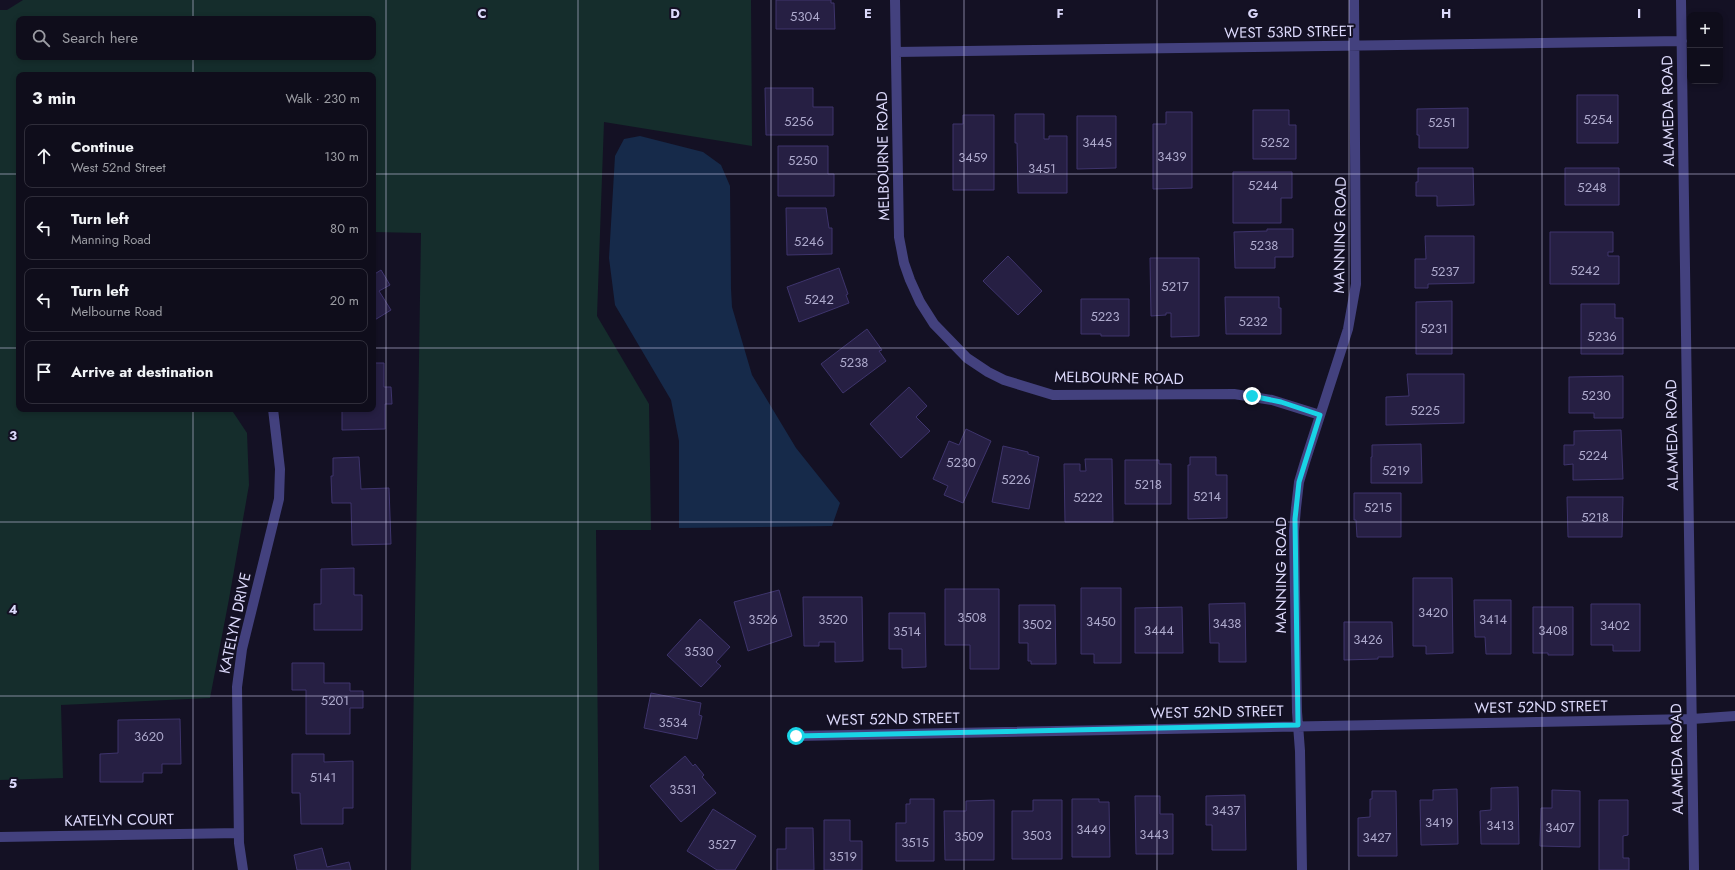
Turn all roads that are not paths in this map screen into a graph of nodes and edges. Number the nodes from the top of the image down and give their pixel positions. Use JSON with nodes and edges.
{"nodes":[{"id":1,"x":895,"y":0,"type":"edge"},
{"id":2,"x":1354,"y":0,"type":"edge"},
{"id":3,"x":1681,"y":0,"type":"edge"},
{"id":4,"x":1682,"y":41,"type":"junction"},
{"id":5,"x":1354,"y":46,"type":"junction"},
{"id":6,"x":896,"y":52,"type":"junction"},
{"id":7,"x":273,"y":412,"type":"edge"},
{"id":8,"x":1320,"y":415,"type":"junction"},
{"id":9,"x":1735,"y":716,"type":"edge"},
{"id":10,"x":1692,"y":719,"type":"junction"},
{"id":11,"x":1298,"y":725,"type":"junction"},
{"id":12,"x":796,"y":736,"type":"dead end"},
{"id":13,"x":239,"y":833,"type":"junction"},
{"id":14,"x":0,"y":837,"type":"edge"},
{"id":15,"x":243,"y":870,"type":"edge"},
{"id":16,"x":1302,"y":870,"type":"edge"},
{"id":17,"x":1694,"y":870,"type":"edge"}],
"edges":[{"from":1,"to":6,"type":"street","name":"MELBOURNE ROAD"},
{"from":2,"to":5,"type":"street","name":"MANNING ROAD"},
{"from":3,"to":4,"type":"street","name":"ALAMEDA ROAD"},
{"from":4,"to":5,"type":"street","name":"WEST 53RD STREET"},
{"from":4,"to":10,"type":"street","name":"ALAMEDA ROAD"},
{"from":5,"to":6,"type":"street","name":"WEST 53RD STREET"},
{"from":5,"to":8,"type":"street","name":"MANNING ROAD"},
{"from":6,"to":8,"type":"street","name":"MELBOURNE ROAD"},
{"from":7,"to":13,"type":"street","name":"KATELYN DRIVE"},
{"from":8,"to":11,"type":"street","name":"MANNING ROAD"},
{"from":9,"to":10,"type":"street","name":"WEST 52ND STREET"},
{"from":10,"to":11,"type":"street","name":"WEST 52ND STREET"},
{"from":10,"to":17,"type":"street","name":"ALAMEDA ROAD"},
{"from":11,"to":12,"type":"street","name":"WEST 52ND STREET"},
{"from":11,"to":16,"type":"street","name":"MANNING ROAD"},
{"from":13,"to":14,"type":"street","name":"KATELYN COURT"},
{"from":13,"to":15,"type":"street","name":"KATELYN DRIVE"}]}
